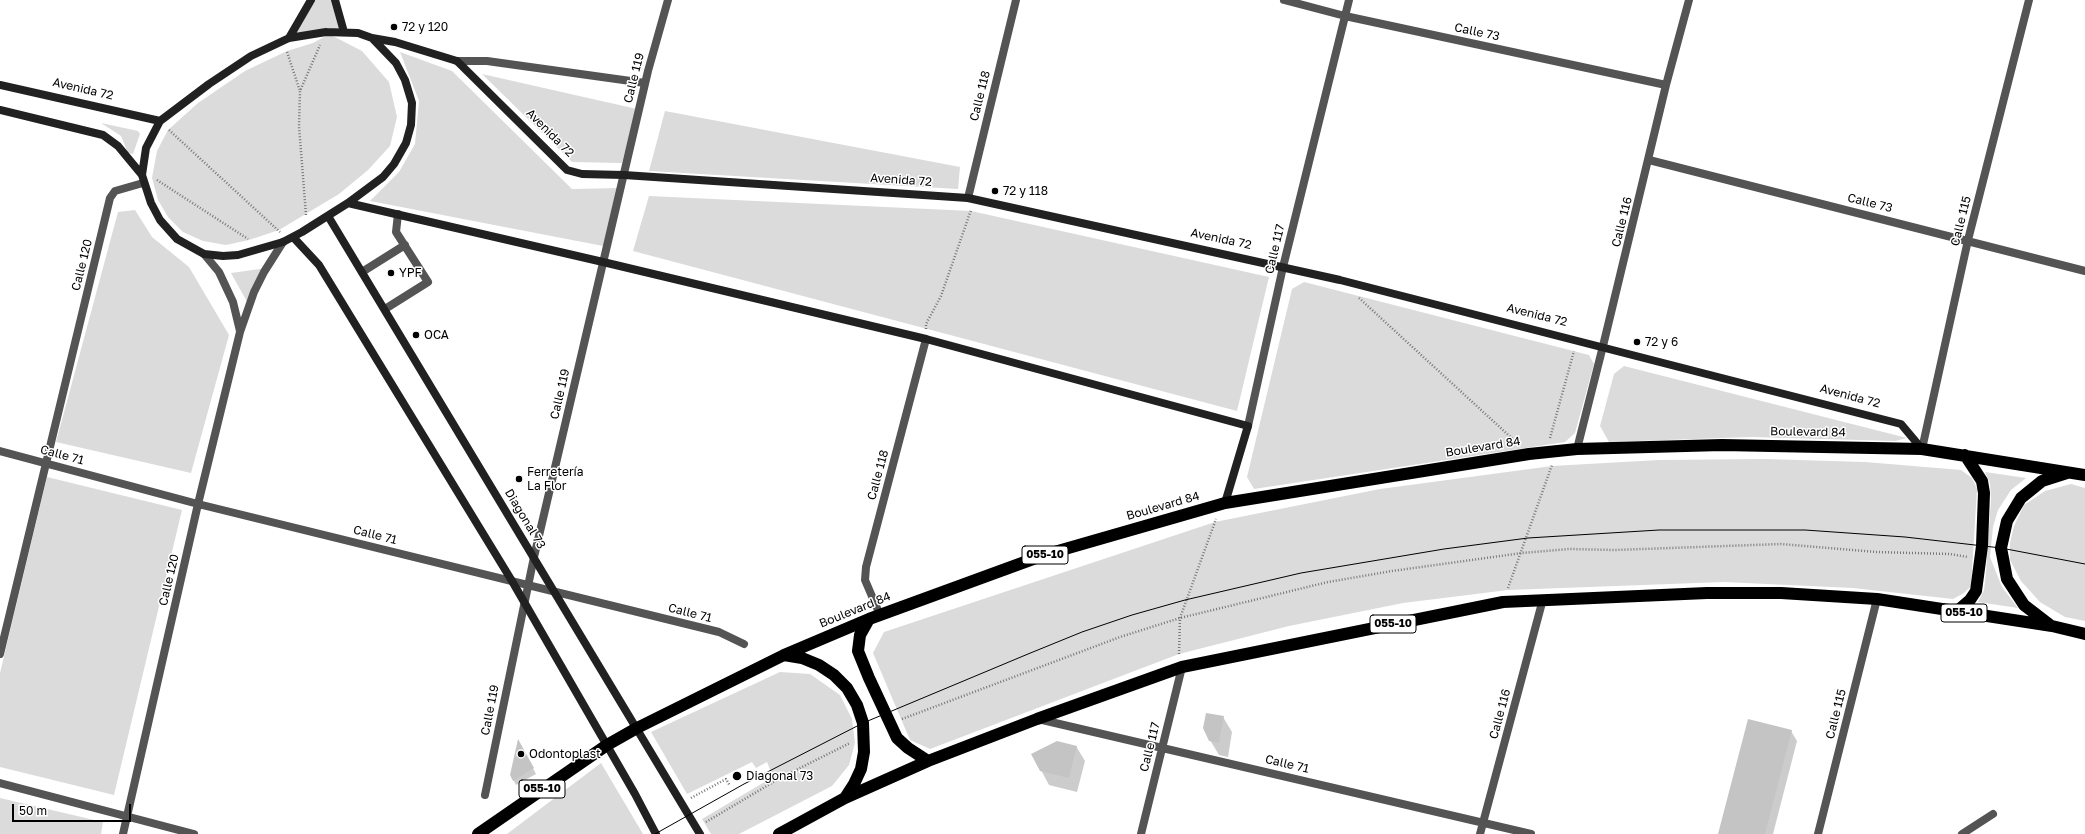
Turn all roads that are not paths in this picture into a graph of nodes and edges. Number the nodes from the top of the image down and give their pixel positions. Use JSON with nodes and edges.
{"nodes":[{"id":1,"x":311,"y":0,"type":"edge"},
{"id":2,"x":335,"y":0,"type":"edge"},
{"id":3,"x":668,"y":0,"type":"edge"},
{"id":4,"x":1016,"y":0,"type":"edge"},
{"id":5,"x":1284,"y":0,"type":"edge"},
{"id":6,"x":1349,"y":0,"type":"edge"},
{"id":7,"x":1689,"y":0,"type":"edge"},
{"id":8,"x":2028,"y":0,"type":"edge"},
{"id":9,"x":1345,"y":16,"type":"junction"},
{"id":10,"x":344,"y":32,"type":"junction"},
{"id":11,"x":289,"y":38,"type":"junction"},
{"id":12,"x":372,"y":38,"type":"junction"},
{"id":13,"x":457,"y":61,"type":"junction"},
{"id":14,"x":645,"y":83,"type":"junction"},
{"id":15,"x":0,"y":85,"type":"edge"},
{"id":16,"x":1666,"y":85,"type":"junction"},
{"id":17,"x":0,"y":110,"type":"edge"},
{"id":18,"x":160,"y":121,"type":"junction"},
{"id":19,"x":1649,"y":160,"type":"junction"},
{"id":20,"x":624,"y":175,"type":"junction"},
{"id":21,"x":142,"y":179,"type":"junction"},
{"id":22,"x":968,"y":198,"type":"junction"},
{"id":23,"x":348,"y":204,"type":"junction"},
{"id":24,"x":398,"y":214,"type":"junction"},
{"id":25,"x":328,"y":216,"type":"junction"},
{"id":26,"x":293,"y":237,"type":"junction"},
{"id":27,"x":1968,"y":240,"type":"junction"},
{"id":28,"x":283,"y":242,"type":"junction"},
{"id":29,"x":405,"y":245,"type":"junction"},
{"id":30,"x":204,"y":254,"type":"junction"},
{"id":31,"x":603,"y":262,"type":"junction"},
{"id":32,"x":1283,"y":266,"type":"junction"},
{"id":33,"x":2085,"y":271,"type":"edge"},
{"id":34,"x":362,"y":272,"type":"junction"},
{"id":35,"x":385,"y":309,"type":"junction"},
{"id":36,"x":240,"y":332,"type":"junction"},
{"id":37,"x":926,"y":339,"type":"junction"},
{"id":38,"x":1604,"y":346,"type":"junction"},
{"id":39,"x":1248,"y":426,"type":"junction"},
{"id":40,"x":1922,"y":448,"type":"junction"},
{"id":41,"x":1577,"y":449,"type":"junction"},
{"id":42,"x":0,"y":451,"type":"edge"},
{"id":43,"x":1965,"y":455,"type":"junction"},
{"id":44,"x":46,"y":463,"type":"junction"},
{"id":45,"x":2068,"y":472,"type":"junction"},
{"id":46,"x":2085,"y":475,"type":"edge"},
{"id":47,"x":1225,"y":503,"type":"junction"},
{"id":48,"x":198,"y":504,"type":"junction"},
{"id":49,"x":534,"y":557,"type":"junction"},
{"id":50,"x":512,"y":581,"type":"junction"},
{"id":51,"x":528,"y":585,"type":"junction"},
{"id":52,"x":555,"y":592,"type":"junction"},
{"id":53,"x":1543,"y":599,"type":"junction"},
{"id":54,"x":1877,"y":600,"type":"junction"},
{"id":55,"x":524,"y":601,"type":"junction"},
{"id":56,"x":1956,"y":612,"type":"junction"},
{"id":57,"x":874,"y":617,"type":"junction"},
{"id":58,"x":2052,"y":626,"type":"junction"},
{"id":59,"x":2085,"y":634,"type":"edge"},
{"id":60,"x":744,"y":644,"type":"dead end"},
{"id":61,"x":0,"y":654,"type":"edge"},
{"id":62,"x":784,"y":655,"type":"junction"},
{"id":63,"x":1182,"y":666,"type":"junction"},
{"id":64,"x":1037,"y":719,"type":"junction"},
{"id":65,"x":637,"y":728,"type":"junction"},
{"id":66,"x":607,"y":745,"type":"junction"},
{"id":67,"x":1162,"y":747,"type":"junction"},
{"id":68,"x":928,"y":761,"type":"junction"},
{"id":69,"x":0,"y":783,"type":"edge"},
{"id":70,"x":485,"y":795,"type":"dead end"},
{"id":71,"x":845,"y":798,"type":"junction"},
{"id":72,"x":1993,"y":814,"type":"dead end"},
{"id":73,"x":128,"y":816,"type":"junction"},
{"id":74,"x":1483,"y":822,"type":"junction"},
{"id":75,"x":123,"y":834,"type":"edge"},
{"id":76,"x":194,"y":834,"type":"edge"},
{"id":77,"x":478,"y":834,"type":"edge"},
{"id":78,"x":656,"y":834,"type":"edge"},
{"id":79,"x":700,"y":834,"type":"edge"},
{"id":80,"x":779,"y":834,"type":"edge"},
{"id":81,"x":1141,"y":834,"type":"edge"},
{"id":82,"x":1480,"y":834,"type":"edge"},
{"id":83,"x":1531,"y":834,"type":"edge"},
{"id":84,"x":1818,"y":834,"type":"edge"},
{"id":85,"x":1962,"y":834,"type":"edge"}],
"edges":[{"from":1,"to":11,"type":"street"},
{"from":2,"to":10,"type":"street"},
{"from":3,"to":14,"type":"street","name":"Calle 119"},
{"from":4,"to":22,"type":"street","name":"Calle 118"},
{"from":5,"to":9,"type":"street","name":"Calle 73"},
{"from":6,"to":9,"type":"street","name":"Calle 117"},
{"from":7,"to":16,"type":"street","name":"Calle 116"},
{"from":8,"to":27,"type":"street","name":"Calle 115"},
{"from":9,"to":16,"type":"street","name":"Calle 73"},
{"from":9,"to":32,"type":"street","name":"Calle 117"},
{"from":10,"to":11,"type":"street","name":"Avenida 72"},
{"from":10,"to":12,"type":"street","name":"Avenida 72"},
{"from":11,"to":18,"type":"street","name":"Avenida 72"},
{"from":12,"to":13,"type":"street","name":"Avenida 72"},
{"from":12,"to":23,"type":"street"},
{"from":13,"to":14,"type":"street"},
{"from":13,"to":20,"type":"street","name":"Avenida 72"},
{"from":14,"to":20,"type":"street","name":"Calle 119"},
{"from":15,"to":18,"type":"street","name":"Avenida 72"},
{"from":16,"to":19,"type":"street","name":"Calle 116"},
{"from":17,"to":21,"type":"street"},
{"from":18,"to":21,"type":"street"},
{"from":19,"to":27,"type":"street","name":"Calle 73"},
{"from":19,"to":38,"type":"street","name":"Calle 116"},
{"from":20,"to":22,"type":"street","name":"Avenida 72"},
{"from":20,"to":31,"type":"street","name":"Calle 119"},
{"from":21,"to":30,"type":"street"},
{"from":21,"to":44,"type":"street","name":"Calle 120"},
{"from":22,"to":32,"type":"street","name":"Avenida 72"},
{"from":23,"to":24,"type":"street"},
{"from":23,"to":25,"type":"street"},
{"from":24,"to":29,"type":"street"},
{"from":24,"to":31,"type":"street"},
{"from":25,"to":26,"type":"street"},
{"from":25,"to":34,"type":"street","name":"Diagonal 73"},
{"from":26,"to":28,"type":"street"},
{"from":26,"to":50,"type":"street"},
{"from":27,"to":33,"type":"street","name":"Calle 73"},
{"from":27,"to":40,"type":"street","name":"Calle 115"},
{"from":28,"to":30,"type":"street"},
{"from":28,"to":36,"type":"street","name":"Calle 120"},
{"from":29,"to":34,"type":"street"},
{"from":29,"to":35,"type":"street"},
{"from":30,"to":36,"type":"street","name":"Calle 120"},
{"from":31,"to":37,"type":"street"},
{"from":31,"to":49,"type":"street","name":"Calle 119"},
{"from":32,"to":38,"type":"street","name":"Avenida 72"},
{"from":32,"to":39,"type":"street","name":"Calle 117"},
{"from":34,"to":35,"type":"street","name":"Diagonal 73"},
{"from":35,"to":49,"type":"street","name":"Diagonal 73"},
{"from":36,"to":48,"type":"street","name":"Calle 120"},
{"from":37,"to":39,"type":"street"},
{"from":37,"to":57,"type":"street","name":"Calle 118"},
{"from":38,"to":40,"type":"street","name":"Avenida 72"},
{"from":38,"to":41,"type":"street","name":"Calle 116"},
{"from":39,"to":47,"type":"street","name":"Calle 117"},
{"from":40,"to":41,"type":"highway","name":"Boulevard 84","number":"055-10"},
{"from":40,"to":43,"type":"highway","number":"055-10"},
{"from":41,"to":47,"type":"highway","name":"Boulevard 84","number":"055-10"},
{"from":42,"to":44,"type":"street","name":"Calle 71"},
{"from":43,"to":45,"type":"highway","number":"055-10"},
{"from":43,"to":56,"type":"highway"},
{"from":44,"to":48,"type":"street","name":"Calle 71"},
{"from":44,"to":61,"type":"street","name":"Calle 120"},
{"from":45,"to":46,"type":"highway","number":"055-10"},
{"from":45,"to":58,"type":"highway"},
{"from":47,"to":57,"type":"highway","name":"Boulevard 84","number":"055-10"},
{"from":48,"to":50,"type":"street","name":"Calle 71"},
{"from":48,"to":73,"type":"street","name":"Calle 120"},
{"from":49,"to":51,"type":"street","name":"Calle 119"},
{"from":49,"to":52,"type":"street","name":"Diagonal 73"},
{"from":50,"to":51,"type":"street","name":"Calle 71"},
{"from":50,"to":55,"type":"street"},
{"from":51,"to":52,"type":"street","name":"Calle 71"},
{"from":51,"to":55,"type":"street","name":"Calle 119"},
{"from":52,"to":60,"type":"street","name":"Calle 71"},
{"from":52,"to":65,"type":"street","name":"Diagonal 73"},
{"from":53,"to":54,"type":"highway","number":"055-10"},
{"from":53,"to":63,"type":"highway","number":"055-10"},
{"from":53,"to":74,"type":"street","name":"Calle 116"},
{"from":54,"to":56,"type":"highway","number":"055-10"},
{"from":54,"to":84,"type":"street","name":"Calle 115"},
{"from":55,"to":66,"type":"street"},
{"from":55,"to":70,"type":"street","name":"Calle 119"},
{"from":56,"to":58,"type":"highway","number":"055-10"},
{"from":57,"to":62,"type":"highway","name":"Boulevard 84","number":"055-10"},
{"from":57,"to":68,"type":"highway"},
{"from":58,"to":59,"type":"highway","number":"055-10"},
{"from":62,"to":65,"type":"highway","name":"Boulevard 84","number":"055-10"},
{"from":62,"to":71,"type":"highway"},
{"from":63,"to":64,"type":"highway","number":"055-10"},
{"from":63,"to":67,"type":"street","name":"Calle 117"},
{"from":64,"to":67,"type":"street","name":"Calle 71"},
{"from":64,"to":68,"type":"highway","number":"055-10"},
{"from":65,"to":66,"type":"highway","name":"Boulevard 84","number":"055-10"},
{"from":65,"to":79,"type":"street","name":"Diagonal 73"},
{"from":66,"to":77,"type":"highway","name":"Boulevard 84","number":"055-10"},
{"from":66,"to":78,"type":"street"},
{"from":67,"to":74,"type":"street","name":"Calle 71"},
{"from":67,"to":81,"type":"street","name":"Calle 117"},
{"from":68,"to":71,"type":"highway","number":"055-10"},
{"from":69,"to":73,"type":"street"},
{"from":71,"to":80,"type":"highway","number":"055-10"},
{"from":72,"to":85,"type":"street"},
{"from":73,"to":75,"type":"street","name":"Calle 120"},
{"from":73,"to":76,"type":"street"},
{"from":74,"to":82,"type":"street","name":"Calle 116"},
{"from":74,"to":83,"type":"street","name":"Calle 71"}]}
